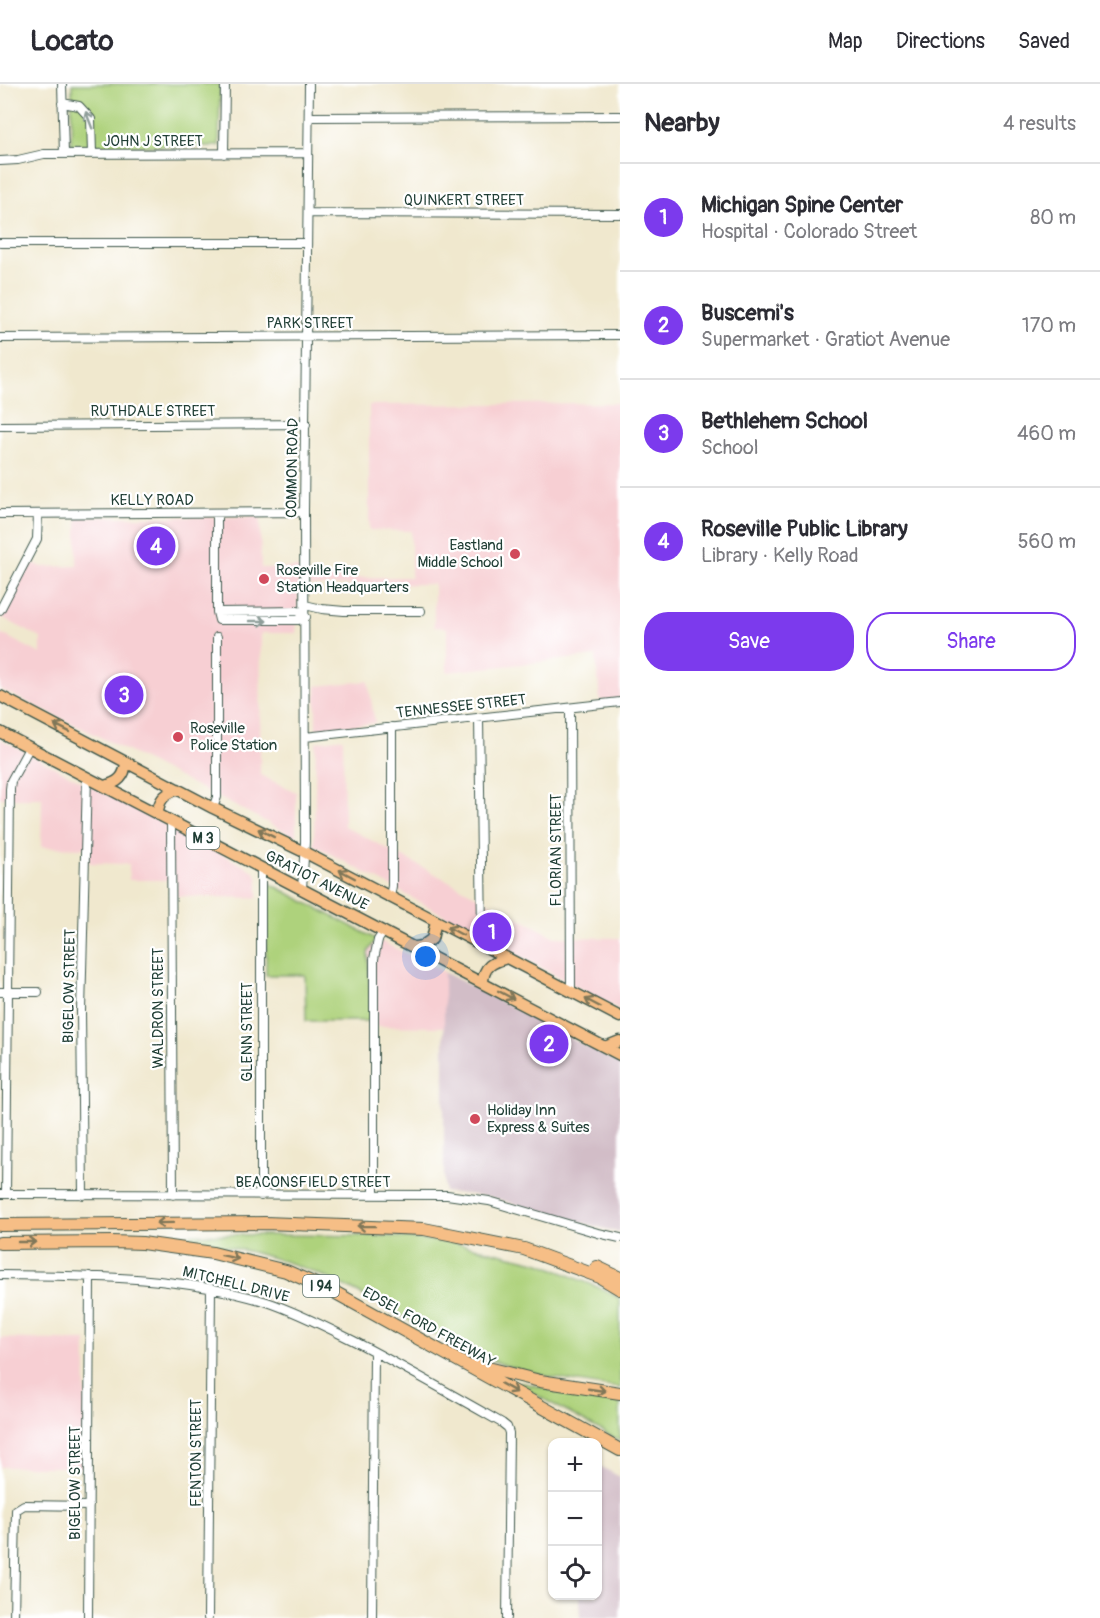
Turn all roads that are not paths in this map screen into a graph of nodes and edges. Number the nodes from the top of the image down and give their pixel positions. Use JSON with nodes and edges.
{"nodes":[{"id":1,"x":62,"y":84,"type":"edge"},
{"id":2,"x":225,"y":84,"type":"edge"},
{"id":3,"x":309,"y":84,"type":"edge"},
{"id":4,"x":62,"y":103,"type":"junction"},
{"id":5,"x":620,"y":116,"type":"edge"},
{"id":6,"x":309,"y":117,"type":"junction"},
{"id":7,"x":308,"y":153,"type":"junction"},
{"id":8,"x":64,"y":154,"type":"junction"},
{"id":9,"x":92,"y":154,"type":"junction"},
{"id":10,"x":224,"y":154,"type":"junction"},
{"id":11,"x":0,"y":161,"type":"edge"},
{"id":12,"x":308,"y":213,"type":"junction"},
{"id":13,"x":620,"y":214,"type":"edge"},
{"id":14,"x":0,"y":243,"type":"edge"},
{"id":15,"x":307,"y":243,"type":"junction"},
{"id":16,"x":620,"y":335,"type":"edge"},
{"id":17,"x":306,"y":337,"type":"junction"},
{"id":18,"x":0,"y":338,"type":"edge"},
{"id":19,"x":306,"y":424,"type":"junction"},
{"id":20,"x":0,"y":426,"type":"edge"},
{"id":21,"x":304,"y":512,"type":"junction"},
{"id":22,"x":217,"y":513,"type":"junction"},
{"id":23,"x":0,"y":514,"type":"edge"},
{"id":24,"x":38,"y":514,"type":"junction"},
{"id":25,"x":305,"y":605,"type":"junction"},
{"id":26,"x":0,"y":610,"type":"edge"},
{"id":27,"x":422,"y":611,"type":"dead end"},
{"id":28,"x":306,"y":617,"type":"junction"},
{"id":29,"x":217,"y":637,"type":"dead end"},
{"id":30,"x":0,"y":696,"type":"edge"},
{"id":31,"x":620,"y":702,"type":"edge"},
{"id":32,"x":570,"y":708,"type":"junction"},
{"id":33,"x":479,"y":718,"type":"junction"},
{"id":34,"x":392,"y":727,"type":"junction"},
{"id":35,"x":0,"y":732,"type":"edge"},
{"id":36,"x":305,"y":737,"type":"junction"},
{"id":37,"x":29,"y":748,"type":"junction"},
{"id":38,"x":126,"y":762,"type":"junction"},
{"id":39,"x":87,"y":777,"type":"junction"},
{"id":40,"x":104,"y":786,"type":"junction"},
{"id":41,"x":178,"y":789,"type":"junction"},
{"id":42,"x":213,"y":808,"type":"junction"},
{"id":43,"x":158,"y":815,"type":"junction"},
{"id":44,"x":171,"y":822,"type":"junction"},
{"id":45,"x":304,"y":852,"type":"junction"},
{"id":46,"x":261,"y":868,"type":"junction"},
{"id":47,"x":302,"y":890,"type":"junction"},
{"id":48,"x":390,"y":897,"type":"junction"},
{"id":49,"x":436,"y":921,"type":"junction"},
{"id":50,"x":384,"y":931,"type":"junction"},
{"id":51,"x":478,"y":943,"type":"junction"},
{"id":52,"x":415,"y":947,"type":"junction"},
{"id":53,"x":507,"y":958,"type":"junction"},
{"id":54,"x":483,"y":983,"type":"junction"},
{"id":55,"x":4,"y":992,"type":"edge"},
{"id":56,"x":38,"y":992,"type":"dead end"},
{"id":57,"x":571,"y":992,"type":"junction"},
{"id":58,"x":620,"y":1017,"type":"edge"},
{"id":59,"x":620,"y":1041,"type":"edge"},
{"id":60,"x":605,"y":1047,"type":"junction"},
{"id":61,"x":620,"y":1055,"type":"edge"},
{"id":62,"x":3,"y":1194,"type":"edge"},
{"id":63,"x":83,"y":1195,"type":"junction"},
{"id":64,"x":173,"y":1195,"type":"junction"},
{"id":65,"x":374,"y":1195,"type":"junction"},
{"id":66,"x":261,"y":1196,"type":"junction"},
{"id":67,"x":0,"y":1220,"type":"edge"},
{"id":68,"x":0,"y":1226,"type":"edge"},
{"id":69,"x":65,"y":1226,"type":"junction"},
{"id":70,"x":424,"y":1228,"type":"junction"},
{"id":71,"x":620,"y":1238,"type":"edge"},
{"id":72,"x":0,"y":1243,"type":"edge"},
{"id":73,"x":0,"y":1275,"type":"edge"},
{"id":74,"x":90,"y":1276,"type":"junction"},
{"id":75,"x":620,"y":1278,"type":"edge"},
{"id":76,"x":210,"y":1288,"type":"junction"},
{"id":77,"x":620,"y":1289,"type":"edge"},
{"id":78,"x":374,"y":1352,"type":"junction"},
{"id":79,"x":458,"y":1360,"type":"junction"},
{"id":80,"x":620,"y":1393,"type":"edge"},
{"id":81,"x":620,"y":1450,"type":"edge"},
{"id":82,"x":89,"y":1506,"type":"junction"},
{"id":83,"x":14,"y":1618,"type":"edge"},
{"id":84,"x":88,"y":1618,"type":"edge"},
{"id":85,"x":208,"y":1618,"type":"edge"},
{"id":86,"x":372,"y":1618,"type":"edge"},
{"id":87,"x":507,"y":1618,"type":"edge"}],
"edges":[{"from":1,"to":4,"type":"street"},
{"from":2,"to":10,"type":"street"},
{"from":3,"to":6,"type":"street","name":"COMMON ROAD"},
{"from":4,"to":8,"type":"street"},
{"from":9,"to":4,"type":"street","one_way":true},
{"from":5,"to":6,"type":"street"},
{"from":6,"to":7,"type":"street","name":"COMMON ROAD"},
{"from":7,"to":10,"type":"street","name":"JOHN J STREET"},
{"from":7,"to":12,"type":"street","name":"COMMON ROAD"},
{"from":8,"to":9,"type":"street","name":"JOHN J STREET"},
{"from":8,"to":11,"type":"street","name":"JOHN J STREET"},
{"from":9,"to":10,"type":"street","name":"JOHN J STREET"},
{"from":12,"to":13,"type":"street","name":"QUINKERT STREET"},
{"from":12,"to":15,"type":"street","name":"COMMON ROAD"},
{"from":14,"to":15,"type":"street"},
{"from":15,"to":17,"type":"street","name":"COMMON ROAD"},
{"from":16,"to":17,"type":"street","name":"PARK STREET"},
{"from":17,"to":18,"type":"street","name":"PARK STREET"},
{"from":17,"to":19,"type":"street","name":"COMMON ROAD"},
{"from":19,"to":20,"type":"street","name":"RUTHDALE STREET"},
{"from":19,"to":21,"type":"street","name":"COMMON ROAD"},
{"from":21,"to":22,"type":"street","name":"KELLY ROAD"},
{"from":21,"to":25,"type":"street","name":"COMMON ROAD"},
{"from":22,"to":24,"type":"street","name":"KELLY ROAD"},
{"from":22,"to":28,"type":"street"},
{"from":23,"to":24,"type":"street","name":"KELLY ROAD"},
{"from":24,"to":26,"type":"street"},
{"from":25,"to":27,"type":"street"},
{"from":25,"to":28,"type":"street","name":"COMMON ROAD"},
{"from":28,"to":36,"type":"street","name":"COMMON ROAD"},
{"from":29,"to":42,"type":"street"},
{"from":38,"to":30,"type":"main road","name":"GRATIOT AVENUE","number":"M 3","one_way":true},
{"from":31,"to":32,"type":"street","name":"TENNESSEE STREET"},
{"from":32,"to":33,"type":"street","name":"TENNESSEE STREET"},
{"from":32,"to":57,"type":"street","name":"FLORIAN STREET"},
{"from":33,"to":34,"type":"street","name":"TENNESSEE STREET"},
{"from":33,"to":51,"type":"street"},
{"from":34,"to":36,"type":"street","name":"TENNESSEE STREET"},
{"from":34,"to":48,"type":"street"},
{"from":35,"to":37,"type":"main road","name":"GRATIOT AVENUE","number":"M 3"},
{"from":36,"to":45,"type":"street","name":"COMMON ROAD"},
{"from":37,"to":39,"type":"main road","name":"GRATIOT AVENUE","number":"M 3"},
{"from":37,"to":55,"type":"street"},
{"from":38,"to":40,"type":"main road"},
{"from":38,"to":41,"type":"main road","name":"GRATIOT AVENUE","number":"M 3"},
{"from":39,"to":40,"type":"main road","name":"GRATIOT AVENUE","number":"M 3"},
{"from":39,"to":63,"type":"street","name":"BIGELOW STREET"},
{"from":40,"to":43,"type":"main road","name":"GRATIOT AVENUE","number":"M 3"},
{"from":41,"to":42,"type":"main road","name":"GRATIOT AVENUE","number":"M 3"},
{"from":41,"to":43,"type":"main road"},
{"from":45,"to":42,"type":"main road","name":"GRATIOT AVENUE","number":"M 3","one_way":true},
{"from":43,"to":44,"type":"main road","name":"GRATIOT AVENUE","number":"M 3"},
{"from":44,"to":46,"type":"main road","name":"GRATIOT AVENUE","number":"M 3"},
{"from":44,"to":64,"type":"street","name":"WALDRON STREET"},
{"from":45,"to":47,"type":"street","name":"COMMON ROAD"},
{"from":48,"to":45,"type":"main road","name":"GRATIOT AVENUE","number":"M 3","one_way":true},
{"from":46,"to":47,"type":"main road","name":"GRATIOT AVENUE","number":"M 3"},
{"from":46,"to":66,"type":"street","name":"GLENN STREET"},
{"from":47,"to":50,"type":"main road","name":"GRATIOT AVENUE","number":"M 3"},
{"from":48,"to":49,"type":"main road","name":"GRATIOT AVENUE","number":"M 3"},
{"from":51,"to":49,"type":"main road","name":"GRATIOT AVENUE","number":"M 3","one_way":true},
{"from":49,"to":52,"type":"main road"},
{"from":50,"to":52,"type":"main road","name":"GRATIOT AVENUE","number":"M 3"},
{"from":50,"to":65,"type":"street"},
{"from":51,"to":53,"type":"main road","name":"GRATIOT AVENUE","number":"M 3"},
{"from":52,"to":54,"type":"main road","name":"GRATIOT AVENUE","number":"M 3"},
{"from":53,"to":54,"type":"main road"},
{"from":53,"to":57,"type":"main road","name":"GRATIOT AVENUE","number":"M 3"},
{"from":54,"to":60,"type":"main road","name":"GRATIOT AVENUE","number":"M 3","one_way":true},
{"from":55,"to":56,"type":"street"},
{"from":55,"to":62,"type":"street"},
{"from":58,"to":57,"type":"main road","name":"GRATIOT AVENUE","number":"M 3","one_way":true},
{"from":59,"to":60,"type":"main road"},
{"from":60,"to":61,"type":"main road","name":"GRATIOT AVENUE","number":"M 3"},
{"from":62,"to":63,"type":"street","name":"BEACONSFIELD STREET"},
{"from":63,"to":64,"type":"street","name":"BEACONSFIELD STREET"},
{"from":64,"to":66,"type":"street","name":"BEACONSFIELD STREET"},
{"from":65,"to":66,"type":"street","name":"BEACONSFIELD STREET"},
{"from":65,"to":71,"type":"street","name":"BEACONSFIELD STREET"},
{"from":67,"to":69,"type":"highway"},
{"from":68,"to":69,"type":"highway"},
{"from":70,"to":69,"type":"highway","one_way":true},
{"from":70,"to":75,"type":"highway"},
{"from":70,"to":77,"type":"highway"},
{"from":72,"to":79,"type":"highway","name":"EDSEL FORD FREEWAY","number":"I 94","one_way":true},
{"from":73,"to":74,"type":"street","name":"MITCHELL DRIVE"},
{"from":74,"to":76,"type":"street","name":"MITCHELL DRIVE"},
{"from":74,"to":82,"type":"street","name":"BIGELOW STREET"},
{"from":76,"to":78,"type":"street","name":"MITCHELL DRIVE"},
{"from":76,"to":85,"type":"street","name":"FENTON STREET"},
{"from":78,"to":86,"type":"street"},
{"from":78,"to":87,"type":"street","name":"MITCHELL DRIVE"},
{"from":79,"to":80,"type":"highway","one_way":true},
{"from":79,"to":81,"type":"highway","name":"EDSEL FORD FREEWAY","number":"I 94","one_way":true},
{"from":82,"to":83,"type":"street"},
{"from":82,"to":84,"type":"street","name":"BIGELOW STREET"}]}
